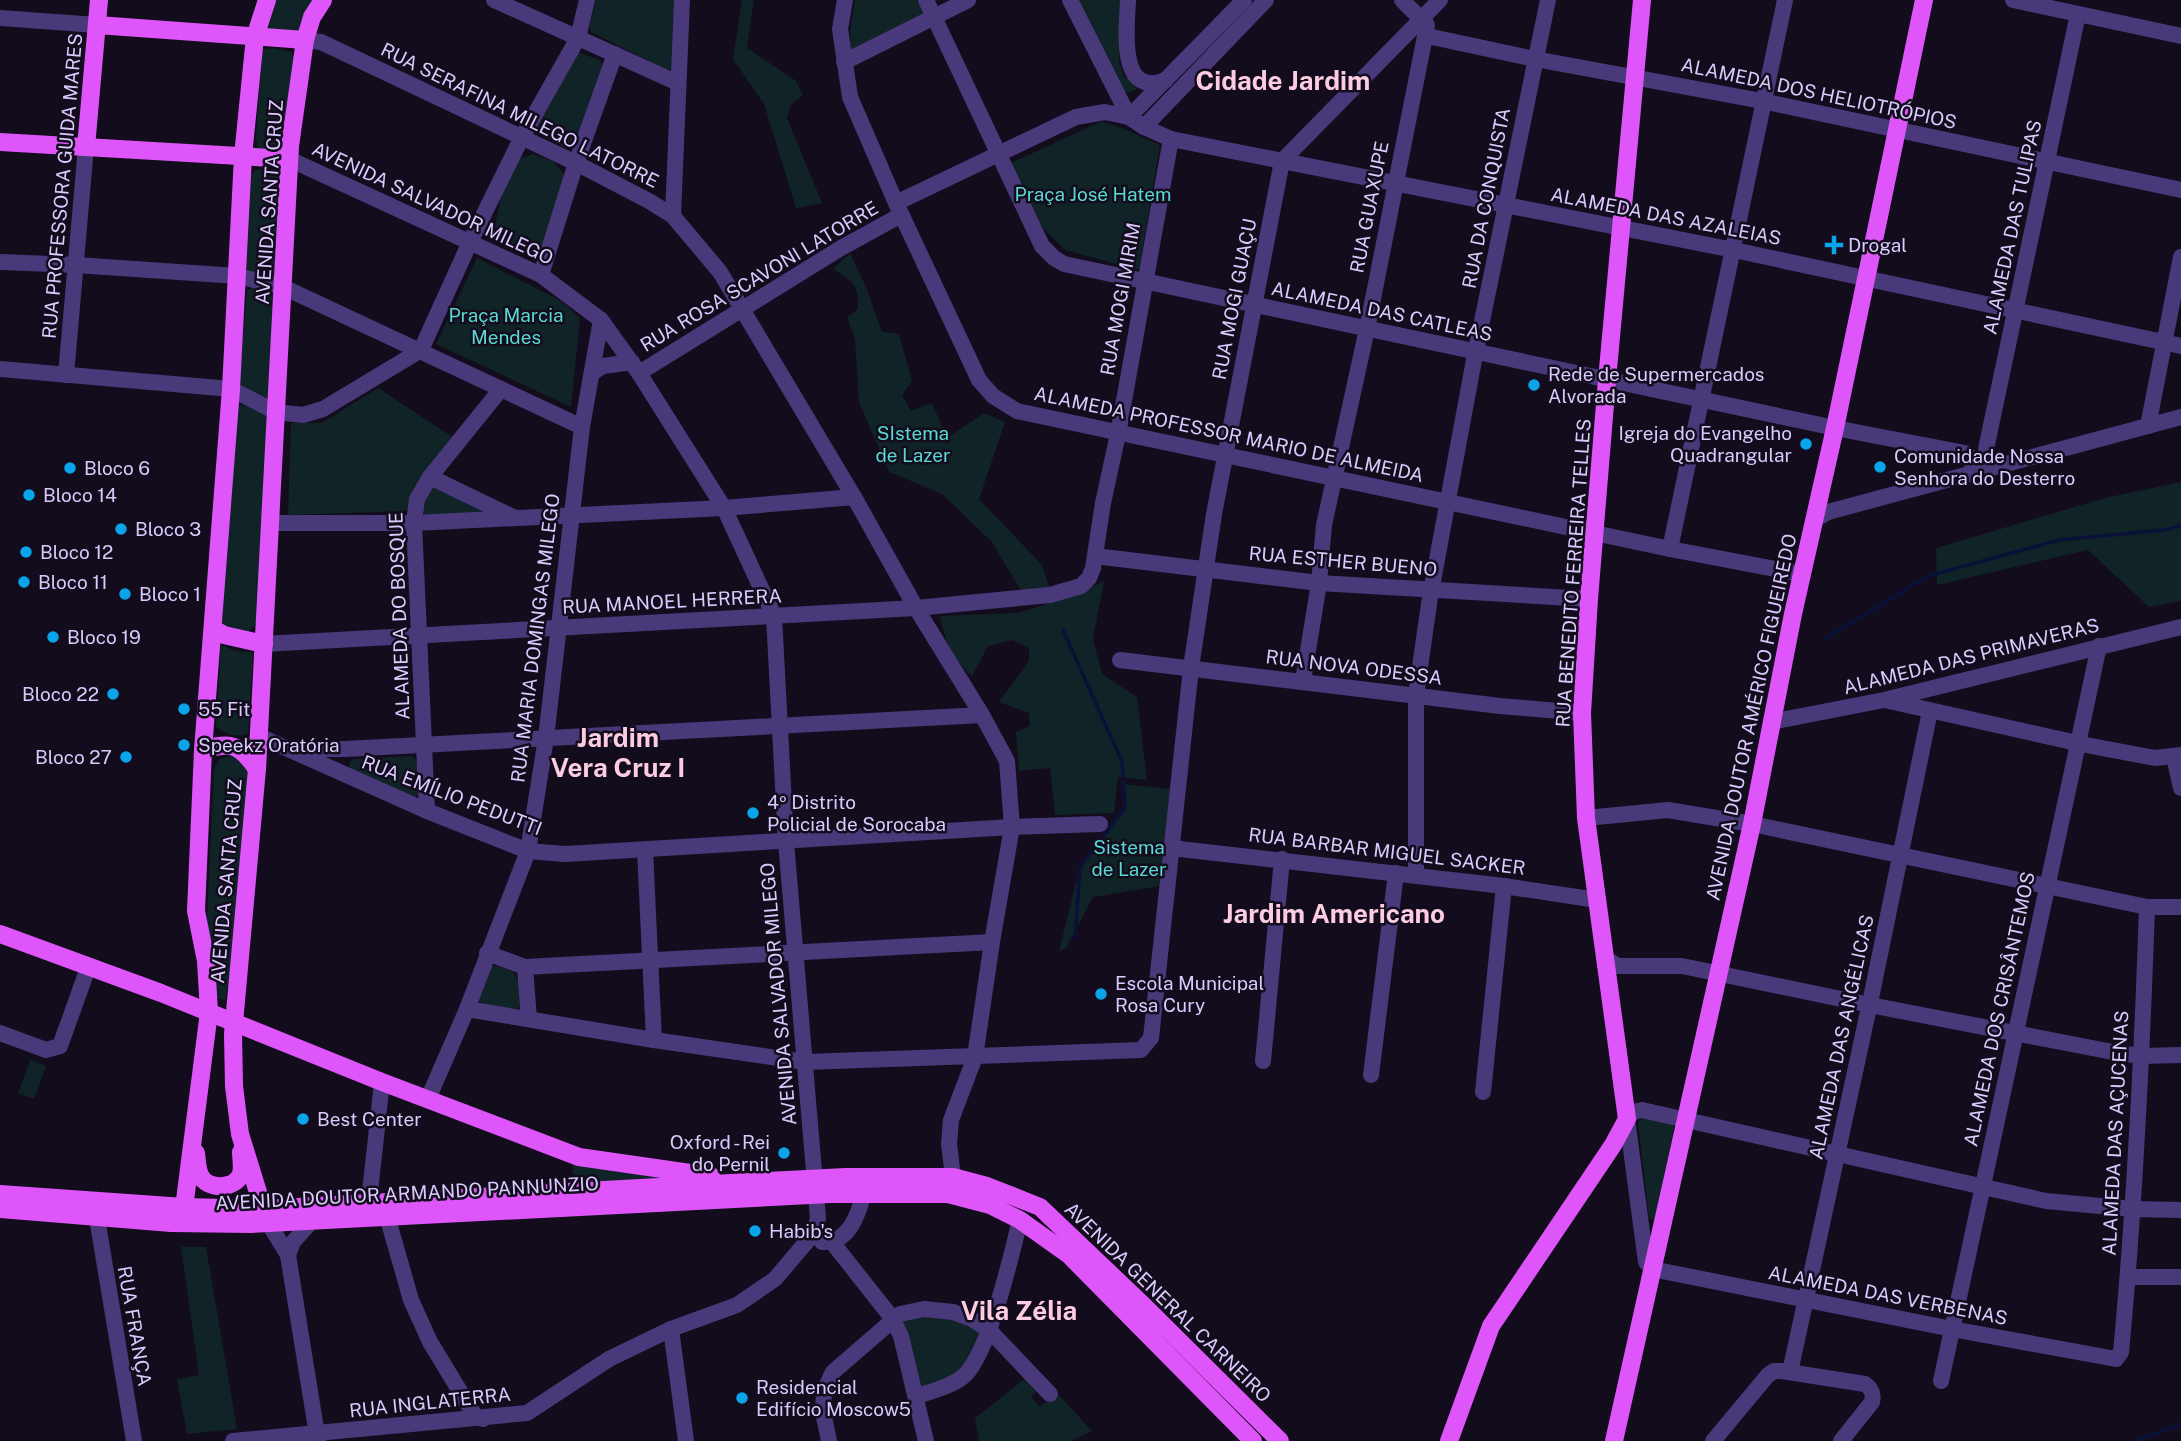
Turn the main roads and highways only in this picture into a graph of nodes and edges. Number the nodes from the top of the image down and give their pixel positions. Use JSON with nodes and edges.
{"nodes":[{"id":1,"x":99,"y":0,"type":"edge"},
{"id":2,"x":267,"y":0,"type":"edge"},
{"id":3,"x":323,"y":0,"type":"edge"},
{"id":4,"x":1642,"y":0,"type":"edge"},
{"id":5,"x":1924,"y":0,"type":"edge"},
{"id":6,"x":97,"y":25,"type":"junction"},
{"id":7,"x":255,"y":37,"type":"junction"},
{"id":8,"x":305,"y":40,"type":"junction"},
{"id":9,"x":0,"y":142,"type":"edge"},
{"id":10,"x":86,"y":147,"type":"junction"},
{"id":11,"x":243,"y":156,"type":"junction"},
{"id":12,"x":289,"y":159,"type":"junction"},
{"id":13,"x":265,"y":622,"type":"junction"},
{"id":14,"x":213,"y":629,"type":"junction"},
{"id":15,"x":239,"y":639,"type":"junction"},
{"id":16,"x":264,"y":644,"type":"junction"},
{"id":17,"x":203,"y":750,"type":"junction"},
{"id":18,"x":257,"y":769,"type":"junction"},
{"id":19,"x":0,"y":934,"type":"edge"},
{"id":20,"x":206,"y":961,"type":"junction"},
{"id":21,"x":161,"y":993,"type":"junction"},
{"id":22,"x":209,"y":1012,"type":"junction"},
{"id":23,"x":233,"y":1023,"type":"junction"},
{"id":24,"x":206,"y":1046,"type":"junction"},
{"id":25,"x":240,"y":1134,"type":"junction"},
{"id":26,"x":749,"y":1182,"type":"junction"},
{"id":27,"x":810,"y":1184,"type":"junction"},
{"id":28,"x":0,"y":1194,"type":"edge"},
{"id":29,"x":0,"y":1209,"type":"edge"},
{"id":30,"x":379,"y":1212,"type":"junction"},
{"id":31,"x":183,"y":1215,"type":"junction"},
{"id":32,"x":265,"y":1217,"type":"junction"},
{"id":33,"x":1253,"y":1441,"type":"edge"},
{"id":34,"x":1280,"y":1441,"type":"edge"},
{"id":35,"x":1449,"y":1441,"type":"edge"},
{"id":36,"x":1614,"y":1441,"type":"edge"}],
"edges":[{"from":1,"to":6,"type":"main road","name":"RUA PROFESSORA GUIDA MARES"},
{"from":2,"to":7,"type":"main road","name":"AVENIDA SANTA CRUZ"},
{"from":3,"to":8,"type":"main road","name":"AVENIDA SANTA CRUZ"},
{"from":4,"to":35,"type":"main road","name":"RUA BENEDITO FERREIRA TELLES"},
{"from":5,"to":36,"type":"main road","name":"AVENIDA DOUTOR AMÉRICO FIGUEIREDO"},
{"from":6,"to":7,"type":"main road","name":"RUA SERAFINA MILEGO LATORRE"},
{"from":6,"to":10,"type":"main road","name":"RUA PROFESSORA GUIDA MARES"},
{"from":7,"to":8,"type":"main road","name":"RUA SERAFINA MILEGO LATORRE"},
{"from":7,"to":11,"type":"main road","name":"AVENIDA SANTA CRUZ"},
{"from":8,"to":12,"type":"main road","name":"AVENIDA SANTA CRUZ"},
{"from":9,"to":10,"type":"main road","name":"AVENIDA SALVADOR MILEGO"},
{"from":10,"to":11,"type":"main road","name":"AVENIDA SALVADOR MILEGO"},
{"from":11,"to":12,"type":"main road","name":"AVENIDA SALVADOR MILEGO"},
{"from":11,"to":14,"type":"main road","name":"AVENIDA SANTA CRUZ"},
{"from":12,"to":13,"type":"main road","name":"AVENIDA SANTA CRUZ"},
{"from":13,"to":15,"type":"main road"},
{"from":13,"to":16,"type":"main road","name":"AVENIDA SANTA CRUZ"},
{"from":14,"to":15,"type":"main road"},
{"from":14,"to":17,"type":"main road","name":"AVENIDA SANTA CRUZ"},
{"from":15,"to":16,"type":"main road"},
{"from":16,"to":18,"type":"main road","name":"AVENIDA SANTA CRUZ"},
{"from":17,"to":18,"type":"main road"},
{"from":17,"to":20,"type":"main road","name":"AVENIDA SANTA CRUZ"},
{"from":18,"to":23,"type":"main road","name":"AVENIDA SANTA CRUZ"},
{"from":19,"to":21,"type":"main road"},
{"from":20,"to":21,"type":"main road","name":"AVENIDA SANTA CRUZ"},
{"from":20,"to":22,"type":"main road","name":"AVENIDA SANTA CRUZ"},
{"from":21,"to":22,"type":"main road"},
{"from":22,"to":23,"type":"main road"},
{"from":22,"to":24,"type":"main road","name":"AVENIDA SANTA CRUZ"},
{"from":23,"to":25,"type":"main road","name":"AVENIDA SANTA CRUZ"},
{"from":23,"to":26,"type":"main road"},
{"from":24,"to":25,"type":"main road"},
{"from":24,"to":31,"type":"main road","name":"AVENIDA SANTA CRUZ"},
{"from":25,"to":32,"type":"main road","name":"AVENIDA SANTA CRUZ"},
{"from":26,"to":27,"type":"main road","name":"AVENIDA DOUTOR ARMANDO PANNUNZIO"},
{"from":26,"to":30,"type":"main road","name":"AVENIDA DOUTOR ARMANDO PANNUNZIO"},
{"from":27,"to":30,"type":"main road","name":"AVENIDA DOUTOR ARMANDO PANNUNZIO"},
{"from":27,"to":33,"type":"main road","name":"AVENIDA GENERAL CARNEIRO"},
{"from":27,"to":34,"type":"main road","name":"AVENIDA GENERAL CARNEIRO"},
{"from":28,"to":31,"type":"main road","name":"AVENIDA DOUTOR ARMANDO PANNUNZIO"},
{"from":29,"to":31,"type":"main road","name":"AVENIDA DOUTOR ARMANDO PANNUNZIO"},
{"from":30,"to":32,"type":"main road","name":"AVENIDA DOUTOR ARMANDO PANNUNZIO"},
{"from":30,"to":32,"type":"main road","name":"AVENIDA DOUTOR ARMANDO PANNUNZIO"},
{"from":31,"to":32,"type":"main road","name":"AVENIDA DOUTOR ARMANDO PANNUNZIO"}]}
